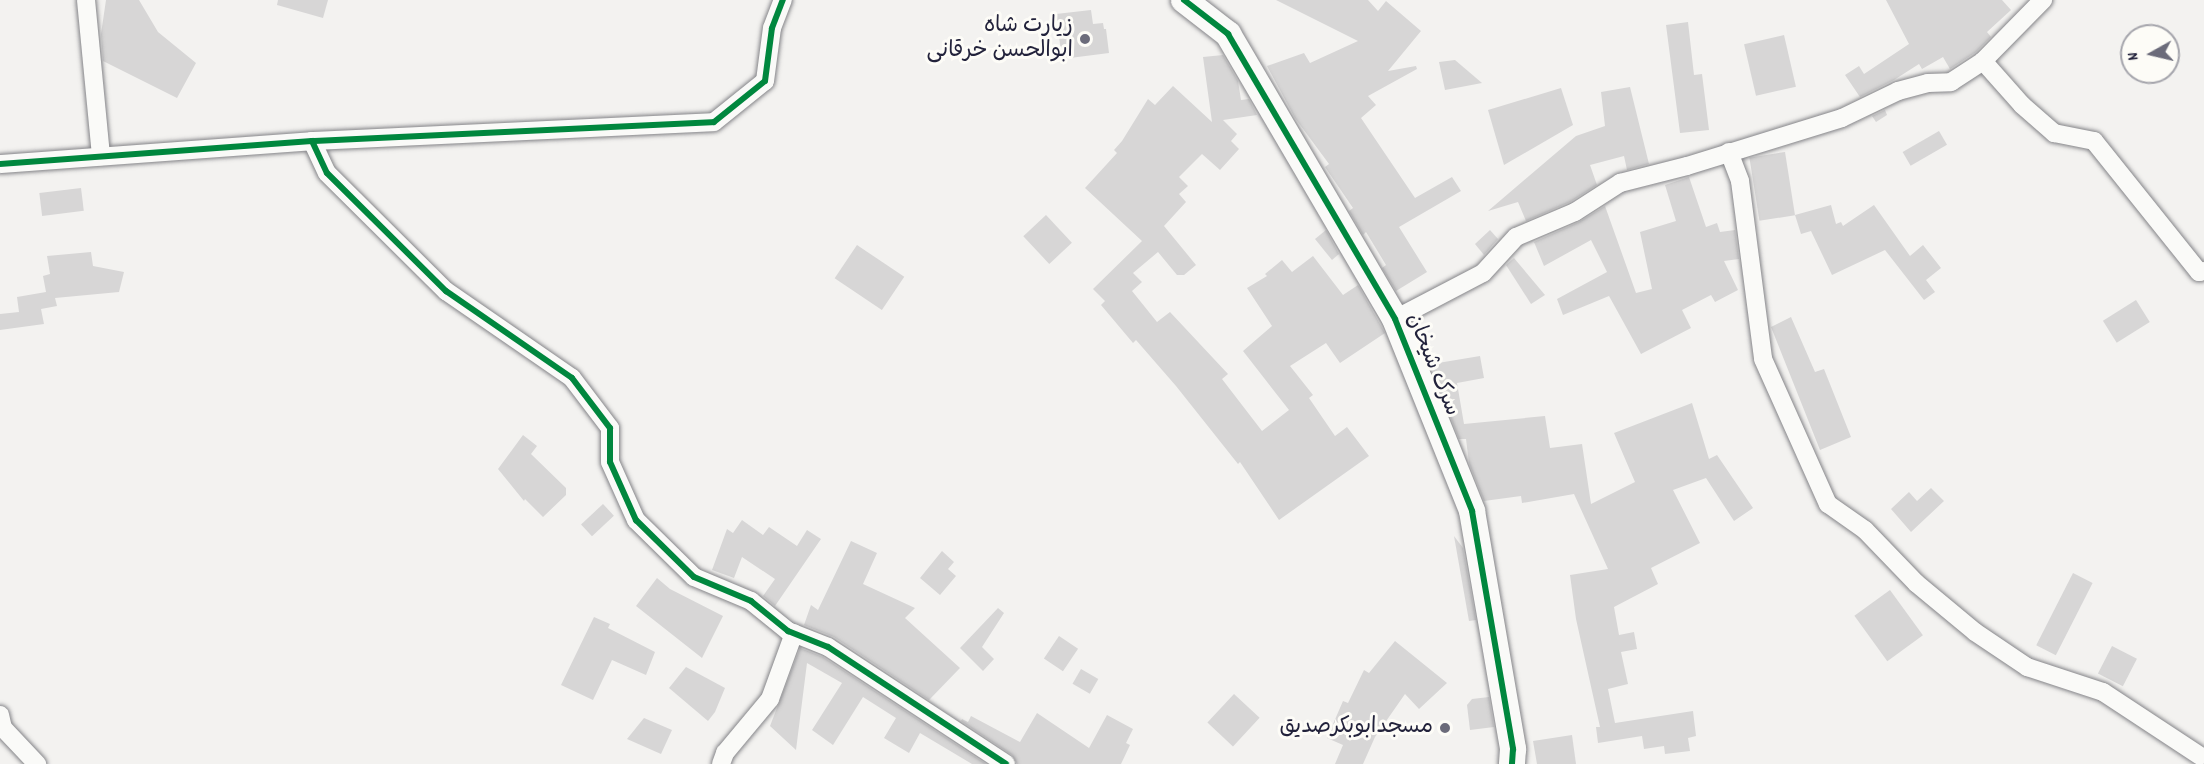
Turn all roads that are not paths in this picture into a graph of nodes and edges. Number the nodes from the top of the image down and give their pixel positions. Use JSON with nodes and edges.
{"nodes":[{"id":1,"x":86,"y":0,"type":"edge"},
{"id":2,"x":783,"y":0,"type":"edge"},
{"id":3,"x":1184,"y":0,"type":"edge"},
{"id":4,"x":2043,"y":0,"type":"edge"},
{"id":5,"x":1983,"y":61,"type":"junction"},
{"id":6,"x":312,"y":141,"type":"junction"},
{"id":7,"x":1729,"y":152,"type":"junction"},
{"id":8,"x":101,"y":156,"type":"junction"},
{"id":9,"x":0,"y":164,"type":"edge"},
{"id":10,"x":2204,"y":271,"type":"edge"},
{"id":11,"x":1395,"y":319,"type":"junction"},
{"id":12,"x":794,"y":633,"type":"junction"},
{"id":13,"x":0,"y":715,"type":"edge"},
{"id":14,"x":2200,"y":756,"type":"dead end"},
{"id":15,"x":37,"y":764,"type":"edge"},
{"id":16,"x":721,"y":764,"type":"edge"},
{"id":17,"x":1006,"y":764,"type":"edge"},
{"id":18,"x":1512,"y":764,"type":"edge"}],
"edges":[{"from":1,"to":8,"type":"street"},
{"from":2,"to":6,"type":"street"},
{"from":3,"to":11,"type":"street","name":"سرک شیخان"},
{"from":4,"to":5,"type":"street"},
{"from":5,"to":7,"type":"street"},
{"from":5,"to":10,"type":"street"},
{"from":6,"to":8,"type":"street"},
{"from":6,"to":12,"type":"street"},
{"from":7,"to":11,"type":"street"},
{"from":7,"to":14,"type":"street"},
{"from":8,"to":9,"type":"street"},
{"from":11,"to":18,"type":"street","name":"سرک شیخان"},
{"from":12,"to":16,"type":"street"},
{"from":12,"to":17,"type":"street"},
{"from":13,"to":15,"type":"street"}]}
